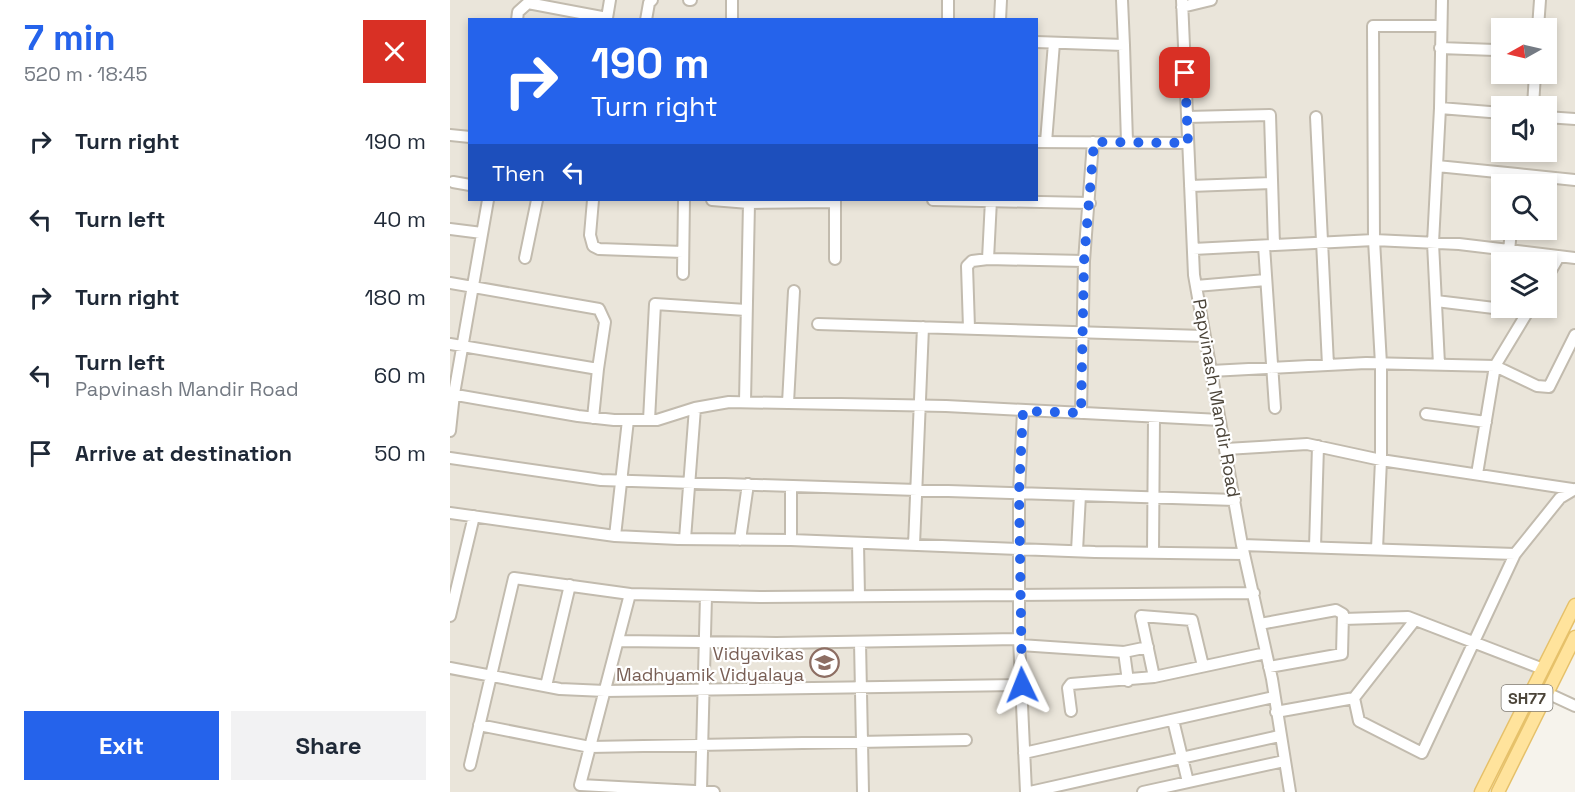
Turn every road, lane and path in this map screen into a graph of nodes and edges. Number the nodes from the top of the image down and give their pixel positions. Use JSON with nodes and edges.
{"nodes":[{"id":1,"x":610,"y":0,"type":"edge"},
{"id":2,"x":652,"y":0,"type":"edge"},
{"id":3,"x":732,"y":0,"type":"edge"},
{"id":4,"x":948,"y":0,"type":"edge"},
{"id":5,"x":1001,"y":0,"type":"edge"},
{"id":6,"x":1122,"y":0,"type":"edge"},
{"id":7,"x":1211,"y":0,"type":"edge"},
{"id":8,"x":1442,"y":0,"type":"edge"},
{"id":9,"x":1540,"y":0,"type":"edge"},
{"id":10,"x":1182,"y":3,"type":"edge"},
{"id":11,"x":517,"y":18,"type":"edge"},
{"id":12,"x":602,"y":18,"type":"edge"},
{"id":13,"x":607,"y":18,"type":"edge"},
{"id":14,"x":646,"y":18,"type":"edge"},
{"id":15,"x":732,"y":18,"type":"edge"},
{"id":16,"x":948,"y":18,"type":"edge"},
{"id":17,"x":1000,"y":18,"type":"edge"},
{"id":18,"x":1539,"y":18,"type":"edge"},
{"id":19,"x":1440,"y":26,"type":"junction"},
{"id":20,"x":1038,"y":42,"type":"edge"},
{"id":21,"x":1054,"y":43,"type":"junction"},
{"id":22,"x":1124,"y":45,"type":"junction"},
{"id":23,"x":1440,"y":48,"type":"junction"},
{"id":24,"x":1491,"y":50,"type":"edge"},
{"id":25,"x":1440,"y":108,"type":"junction"},
{"id":26,"x":1491,"y":113,"type":"edge"},
{"id":27,"x":1187,"y":117,"type":"junction"},
{"id":28,"x":1316,"y":117,"type":"dead end"},
{"id":29,"x":1557,"y":118,"type":"edge"},
{"id":30,"x":1575,"y":119,"type":"edge"},
{"id":31,"x":450,"y":135,"type":"edge"},
{"id":32,"x":468,"y":137,"type":"edge"},
{"id":33,"x":1041,"y":142,"type":"edge"},
{"id":34,"x":1094,"y":142,"type":"junction"},
{"id":35,"x":1127,"y":142,"type":"junction"},
{"id":36,"x":1188,"y":143,"type":"junction"},
{"id":37,"x":1437,"y":166,"type":"junction"},
{"id":38,"x":1491,"y":175,"type":"edge"},
{"id":39,"x":1557,"y":180,"type":"edge"},
{"id":40,"x":1575,"y":180,"type":"edge"},
{"id":41,"x":453,"y":182,"type":"dead end"},
{"id":42,"x":1272,"y":183,"type":"junction"},
{"id":43,"x":468,"y":185,"type":"edge"},
{"id":44,"x":1190,"y":186,"type":"junction"},
{"id":45,"x":488,"y":201,"type":"edge"},
{"id":46,"x":537,"y":201,"type":"edge"},
{"id":47,"x":593,"y":201,"type":"edge"},
{"id":48,"x":684,"y":201,"type":"edge"},
{"id":49,"x":724,"y":201,"type":"edge"},
{"id":50,"x":835,"y":201,"type":"edge"},
{"id":51,"x":991,"y":201,"type":"edge"},
{"id":52,"x":1024,"y":201,"type":"edge"},
{"id":53,"x":749,"y":203,"type":"junction"},
{"id":54,"x":1090,"y":203,"type":"junction"},
{"id":55,"x":450,"y":229,"type":"edge"},
{"id":56,"x":482,"y":233,"type":"junction"},
{"id":57,"x":1374,"y":240,"type":"junction"},
{"id":58,"x":1510,"y":240,"type":"edge"},
{"id":59,"x":1322,"y":243,"type":"junction"},
{"id":60,"x":1434,"y":243,"type":"junction"},
{"id":61,"x":1269,"y":245,"type":"junction"},
{"id":62,"x":1193,"y":249,"type":"junction"},
{"id":63,"x":1509,"y":251,"type":"junction"},
{"id":64,"x":683,"y":252,"type":"junction"},
{"id":65,"x":525,"y":258,"type":"dead end"},
{"id":66,"x":1558,"y":258,"type":"joint"},
{"id":67,"x":1575,"y":258,"type":"edge"},
{"id":68,"x":836,"y":259,"type":"dead end"},
{"id":69,"x":988,"y":259,"type":"junction"},
{"id":70,"x":1084,"y":261,"type":"junction"},
{"id":71,"x":682,"y":274,"type":"dead end"},
{"id":72,"x":1266,"y":280,"type":"junction"},
{"id":73,"x":450,"y":283,"type":"edge"},
{"id":74,"x":474,"y":286,"type":"junction"},
{"id":75,"x":1196,"y":286,"type":"junction"},
{"id":76,"x":794,"y":291,"type":"dead end"},
{"id":77,"x":1436,"y":301,"type":"junction"},
{"id":78,"x":1491,"y":306,"type":"edge"},
{"id":79,"x":746,"y":310,"type":"junction"},
{"id":80,"x":1524,"y":318,"type":"edge"},
{"id":81,"x":818,"y":324,"type":"dead end"},
{"id":82,"x":923,"y":327,"type":"junction"},
{"id":83,"x":969,"y":328,"type":"junction"},
{"id":84,"x":1082,"y":332,"type":"junction"},
{"id":85,"x":1575,"y":335,"type":"edge"},
{"id":86,"x":1203,"y":336,"type":"junction"},
{"id":87,"x":450,"y":344,"type":"edge"},
{"id":88,"x":463,"y":346,"type":"junction"},
{"id":89,"x":1572,"y":347,"type":"edge"},
{"id":90,"x":1381,"y":364,"type":"junction"},
{"id":91,"x":1439,"y":364,"type":"junction"},
{"id":92,"x":1328,"y":365,"type":"junction"},
{"id":93,"x":1495,"y":366,"type":"junction"},
{"id":94,"x":1271,"y":368,"type":"junction"},
{"id":95,"x":598,"y":369,"type":"junction"},
{"id":96,"x":1211,"y":371,"type":"junction"},
{"id":97,"x":452,"y":394,"type":"edge"},
{"id":98,"x":745,"y":402,"type":"junction"},
{"id":99,"x":788,"y":403,"type":"junction"},
{"id":100,"x":920,"y":405,"type":"junction"},
{"id":101,"x":695,"y":408,"type":"junction"},
{"id":102,"x":1275,"y":408,"type":"dead end"},
{"id":103,"x":1023,"y":411,"type":"junction"},
{"id":104,"x":1081,"y":413,"type":"junction"},
{"id":105,"x":1426,"y":414,"type":"dead end"},
{"id":106,"x":1154,"y":417,"type":"junction"},
{"id":107,"x":593,"y":418,"type":"junction"},
{"id":108,"x":628,"y":420,"type":"junction"},
{"id":109,"x":649,"y":420,"type":"junction"},
{"id":110,"x":1220,"y":420,"type":"junction"},
{"id":111,"x":1486,"y":422,"type":"junction"},
{"id":112,"x":450,"y":431,"type":"edge"},
{"id":113,"x":1318,"y":446,"type":"junction"},
{"id":114,"x":1226,"y":449,"type":"junction"},
{"id":115,"x":450,"y":458,"type":"edge"},
{"id":116,"x":1381,"y":460,"type":"junction"},
{"id":117,"x":1478,"y":474,"type":"junction"},
{"id":118,"x":623,"y":480,"type":"junction"},
{"id":119,"x":690,"y":482,"type":"junction"},
{"id":120,"x":748,"y":484,"type":"junction"},
{"id":121,"x":791,"y":486,"type":"junction"},
{"id":122,"x":916,"y":488,"type":"junction"},
{"id":123,"x":1574,"y":489,"type":"edge"},
{"id":124,"x":1019,"y":492,"type":"junction"},
{"id":125,"x":1080,"y":495,"type":"junction"},
{"id":126,"x":1152,"y":498,"type":"junction"},
{"id":127,"x":1235,"y":500,"type":"junction"},
{"id":128,"x":450,"y":513,"type":"edge"},
{"id":129,"x":474,"y":516,"type":"junction"},
{"id":130,"x":615,"y":536,"type":"junction"},
{"id":131,"x":686,"y":539,"type":"junction"},
{"id":132,"x":740,"y":540,"type":"junction"},
{"id":133,"x":791,"y":540,"type":"junction"},
{"id":134,"x":858,"y":543,"type":"junction"},
{"id":135,"x":914,"y":545,"type":"junction"},
{"id":136,"x":1315,"y":547,"type":"junction"},
{"id":137,"x":1019,"y":549,"type":"junction"},
{"id":138,"x":1243,"y":549,"type":"junction"},
{"id":139,"x":1377,"y":549,"type":"junction"},
{"id":140,"x":1077,"y":551,"type":"junction"},
{"id":141,"x":1152,"y":553,"type":"junction"},
{"id":142,"x":1515,"y":554,"type":"junction"},
{"id":143,"x":570,"y":585,"type":"junction"},
{"id":144,"x":1254,"y":593,"type":"junction"},
{"id":145,"x":630,"y":594,"type":"junction"},
{"id":146,"x":1020,"y":594,"type":"junction"},
{"id":147,"x":706,"y":596,"type":"junction"},
{"id":148,"x":859,"y":596,"type":"junction"},
{"id":149,"x":1575,"y":605,"type":"edge"},
{"id":150,"x":450,"y":616,"type":"edge"},
{"id":151,"x":1343,"y":619,"type":"junction"},
{"id":152,"x":1415,"y":620,"type":"junction"},
{"id":153,"x":1260,"y":624,"type":"junction"},
{"id":154,"x":1575,"y":637,"type":"edge"},
{"id":155,"x":618,"y":641,"type":"junction"},
{"id":156,"x":704,"y":642,"type":"junction"},
{"id":157,"x":860,"y":642,"type":"junction"},
{"id":158,"x":1020,"y":642,"type":"junction"},
{"id":159,"x":1473,"y":643,"type":"junction"},
{"id":160,"x":1148,"y":647,"type":"junction"},
{"id":161,"x":1124,"y":652,"type":"junction"},
{"id":162,"x":1266,"y":653,"type":"junction"},
{"id":163,"x":1203,"y":666,"type":"junction"},
{"id":164,"x":1269,"y":667,"type":"junction"},
{"id":165,"x":450,"y":668,"type":"edge"},
{"id":166,"x":1543,"y":669,"type":"junction"},
{"id":167,"x":489,"y":676,"type":"junction"},
{"id":168,"x":1154,"y":677,"type":"junction"},
{"id":169,"x":1128,"y":681,"type":"junction"},
{"id":170,"x":1022,"y":685,"type":"junction"},
{"id":171,"x":546,"y":686,"type":"junction"},
{"id":172,"x":861,"y":688,"type":"junction"},
{"id":173,"x":703,"y":690,"type":"junction"},
{"id":174,"x":605,"y":691,"type":"junction"},
{"id":175,"x":1547,"y":693,"type":"junction"},
{"id":176,"x":1274,"y":697,"type":"junction"},
{"id":177,"x":1354,"y":698,"type":"junction"},
{"id":178,"x":1575,"y":706,"type":"edge"},
{"id":179,"x":1071,"y":711,"type":"dead end"},
{"id":180,"x":1276,"y":712,"type":"junction"},
{"id":181,"x":1173,"y":720,"type":"junction"},
{"id":182,"x":479,"y":725,"type":"junction"},
{"id":183,"x":1279,"y":736,"type":"junction"},
{"id":184,"x":966,"y":740,"type":"dead end"},
{"id":185,"x":861,"y":743,"type":"junction"},
{"id":186,"x":702,"y":745,"type":"junction"},
{"id":187,"x":590,"y":747,"type":"junction"},
{"id":188,"x":1024,"y":753,"type":"junction"},
{"id":189,"x":1181,"y":758,"type":"junction"},
{"id":190,"x":1284,"y":761,"type":"junction"},
{"id":191,"x":470,"y":765,"type":"dead end"},
{"id":192,"x":1188,"y":782,"type":"junction"},
{"id":193,"x":701,"y":790,"type":"junction"},
{"id":194,"x":714,"y":792,"type":"edge"},
{"id":195,"x":863,"y":792,"type":"edge"},
{"id":196,"x":1028,"y":792,"type":"edge"},
{"id":197,"x":1143,"y":792,"type":"edge"},
{"id":198,"x":1290,"y":792,"type":"edge"},
{"id":199,"x":1481,"y":792,"type":"edge"},
{"id":200,"x":1498,"y":792,"type":"edge"}],
"edges":[{"from":1,"to":13,"type":"street"},
{"from":2,"to":14,"type":"street"},
{"from":3,"to":15,"type":"street"},
{"from":4,"to":16,"type":"street"},
{"from":5,"to":17,"type":"street"},
{"from":6,"to":22,"type":"street"},
{"from":7,"to":10,"type":"street"},
{"from":8,"to":19,"type":"street"},
{"from":9,"to":18,"type":"street"},
{"from":10,"to":27,"type":"street","name":"Papvinash Mandir Road"},
{"from":11,"to":12,"type":"street"},
{"from":19,"to":23,"type":"street"},
{"from":19,"to":57,"type":"street"},
{"from":20,"to":21,"type":"street"},
{"from":21,"to":22,"type":"street"},
{"from":21,"to":33,"type":"street"},
{"from":22,"to":35,"type":"street"},
{"from":23,"to":24,"type":"street"},
{"from":23,"to":25,"type":"street"},
{"from":25,"to":26,"type":"street"},
{"from":25,"to":37,"type":"street"},
{"from":27,"to":36,"type":"street","name":"Papvinash Mandir Road"},
{"from":27,"to":42,"type":"street"},
{"from":28,"to":59,"type":"street"},
{"from":29,"to":30,"type":"street"},
{"from":31,"to":32,"type":"street"},
{"from":33,"to":34,"type":"street"},
{"from":34,"to":35,"type":"street"},
{"from":34,"to":54,"type":"street"},
{"from":35,"to":36,"type":"street"},
{"from":36,"to":44,"type":"street","name":"Papvinash Mandir Road"},
{"from":37,"to":38,"type":"street"},
{"from":37,"to":60,"type":"street"},
{"from":39,"to":40,"type":"street"},
{"from":41,"to":43,"type":"street"},
{"from":42,"to":44,"type":"street"},
{"from":42,"to":61,"type":"street"},
{"from":44,"to":62,"type":"street","name":"Papvinash Mandir Road"},
{"from":45,"to":56,"type":"street"},
{"from":46,"to":65,"type":"street"},
{"from":47,"to":64,"type":"street"},
{"from":48,"to":64,"type":"street"},
{"from":49,"to":53,"type":"street"},
{"from":50,"to":53,"type":"street"},
{"from":50,"to":68,"type":"street"},
{"from":51,"to":69,"type":"street"},
{"from":52,"to":54,"type":"street"},
{"from":53,"to":79,"type":"street"},
{"from":54,"to":70,"type":"street"},
{"from":55,"to":56,"type":"street"},
{"from":56,"to":74,"type":"street"},
{"from":57,"to":59,"type":"street"},
{"from":57,"to":60,"type":"street"},
{"from":57,"to":90,"type":"street"},
{"from":58,"to":63,"type":"street"},
{"from":59,"to":61,"type":"street"},
{"from":59,"to":92,"type":"street"},
{"from":60,"to":63,"type":"street"},
{"from":60,"to":77,"type":"street"},
{"from":61,"to":62,"type":"street"},
{"from":61,"to":72,"type":"street"},
{"from":62,"to":75,"type":"street","name":"Papvinash Mandir Road"},
{"from":63,"to":66,"type":"street"},
{"from":64,"to":71,"type":"street"},
{"from":66,"to":67,"type":"street"},
{"from":69,"to":70,"type":"street"},
{"from":69,"to":83,"type":"street"},
{"from":70,"to":84,"type":"street"},
{"from":72,"to":75,"type":"street"},
{"from":72,"to":94,"type":"street"},
{"from":73,"to":74,"type":"street"},
{"from":74,"to":88,"type":"street"},
{"from":74,"to":95,"type":"street"},
{"from":75,"to":86,"type":"street","name":"Papvinash Mandir Road"},
{"from":76,"to":99,"type":"street"},
{"from":77,"to":78,"type":"street"},
{"from":77,"to":91,"type":"street"},
{"from":79,"to":98,"type":"street"},
{"from":79,"to":109,"type":"street"},
{"from":80,"to":93,"type":"street"},
{"from":81,"to":82,"type":"street"},
{"from":82,"to":83,"type":"street"},
{"from":82,"to":100,"type":"street"},
{"from":83,"to":84,"type":"street"},
{"from":84,"to":86,"type":"street"},
{"from":84,"to":104,"type":"street"},
{"from":85,"to":89,"type":"street"},
{"from":86,"to":96,"type":"street","name":"Papvinash Mandir Road"},
{"from":87,"to":88,"type":"street"},
{"from":88,"to":95,"type":"street"},
{"from":88,"to":97,"type":"street"},
{"from":89,"to":93,"type":"street"},
{"from":90,"to":91,"type":"street"},
{"from":90,"to":92,"type":"street"},
{"from":90,"to":116,"type":"street"},
{"from":91,"to":93,"type":"street"},
{"from":92,"to":94,"type":"street"},
{"from":93,"to":111,"type":"street"},
{"from":94,"to":96,"type":"street"},
{"from":94,"to":102,"type":"street"},
{"from":95,"to":107,"type":"street"},
{"from":96,"to":110,"type":"street","name":"Papvinash Mandir Road"},
{"from":97,"to":107,"type":"street"},
{"from":97,"to":112,"type":"street"},
{"from":98,"to":99,"type":"street"},
{"from":98,"to":101,"type":"street"},
{"from":99,"to":100,"type":"street"},
{"from":100,"to":103,"type":"street"},
{"from":100,"to":122,"type":"street"},
{"from":101,"to":109,"type":"street"},
{"from":101,"to":119,"type":"street"},
{"from":103,"to":104,"type":"street"},
{"from":103,"to":124,"type":"street"},
{"from":104,"to":106,"type":"street"},
{"from":105,"to":111,"type":"street"},
{"from":106,"to":110,"type":"street"},
{"from":106,"to":126,"type":"street"},
{"from":107,"to":108,"type":"street"},
{"from":108,"to":109,"type":"street"},
{"from":108,"to":118,"type":"street"},
{"from":110,"to":114,"type":"street","name":"Papvinash Mandir Road"},
{"from":111,"to":117,"type":"street"},
{"from":113,"to":114,"type":"street"},
{"from":113,"to":116,"type":"street"},
{"from":113,"to":136,"type":"street"},
{"from":114,"to":127,"type":"street","name":"Papvinash Mandir Road"},
{"from":115,"to":118,"type":"street"},
{"from":116,"to":117,"type":"street"},
{"from":116,"to":139,"type":"street"},
{"from":117,"to":123,"type":"street"},
{"from":118,"to":119,"type":"street"},
{"from":118,"to":130,"type":"street"},
{"from":119,"to":120,"type":"street"},
{"from":119,"to":131,"type":"street"},
{"from":120,"to":121,"type":"street"},
{"from":120,"to":132,"type":"street"},
{"from":121,"to":122,"type":"street"},
{"from":121,"to":133,"type":"street"},
{"from":122,"to":124,"type":"street"},
{"from":122,"to":135,"type":"street"},
{"from":123,"to":142,"type":"street"},
{"from":124,"to":125,"type":"street"},
{"from":124,"to":137,"type":"street"},
{"from":125,"to":126,"type":"street"},
{"from":125,"to":140,"type":"street"},
{"from":126,"to":127,"type":"street"},
{"from":126,"to":141,"type":"street"},
{"from":127,"to":138,"type":"street","name":"Papvinash Mandir Road"},
{"from":128,"to":129,"type":"street"},
{"from":129,"to":130,"type":"street"},
{"from":129,"to":150,"type":"street"},
{"from":130,"to":131,"type":"street"},
{"from":131,"to":132,"type":"street"},
{"from":132,"to":133,"type":"street"},
{"from":133,"to":134,"type":"street"},
{"from":134,"to":135,"type":"street"},
{"from":134,"to":148,"type":"street"},
{"from":135,"to":137,"type":"street"},
{"from":136,"to":138,"type":"street"},
{"from":136,"to":139,"type":"street"},
{"from":137,"to":140,"type":"street"},
{"from":137,"to":146,"type":"street"},
{"from":138,"to":141,"type":"street"},
{"from":138,"to":144,"type":"street","name":"Papvinash Mandir Road"},
{"from":139,"to":142,"type":"street"},
{"from":140,"to":141,"type":"street"},
{"from":142,"to":159,"type":"street"},
{"from":143,"to":145,"type":"street"},
{"from":143,"to":167,"type":"street"},
{"from":143,"to":171,"type":"street"},
{"from":144,"to":146,"type":"street"},
{"from":144,"to":153,"type":"street","name":"Papvinash Mandir Road"},
{"from":145,"to":147,"type":"street"},
{"from":145,"to":155,"type":"street"},
{"from":146,"to":148,"type":"street"},
{"from":146,"to":158,"type":"street"},
{"from":147,"to":148,"type":"street"},
{"from":147,"to":156,"type":"street"},
{"from":149,"to":166,"type":"main road","number":"SH77"},
{"from":151,"to":152,"type":"street"},
{"from":151,"to":153,"type":"street"},
{"from":151,"to":164,"type":"street"},
{"from":152,"to":159,"type":"street"},
{"from":152,"to":177,"type":"street"},
{"from":153,"to":162,"type":"street","name":"Papvinash Mandir Road"},
{"from":154,"to":175,"type":"main road","number":"SH77"},
{"from":155,"to":156,"type":"street"},
{"from":155,"to":174,"type":"street"},
{"from":156,"to":157,"type":"street"},
{"from":156,"to":173,"type":"street"},
{"from":157,"to":158,"type":"street"},
{"from":157,"to":172,"type":"street"},
{"from":158,"to":161,"type":"street"},
{"from":158,"to":170,"type":"street"},
{"from":159,"to":166,"type":"street"},
{"from":159,"to":177,"type":"street"},
{"from":160,"to":161,"type":"street"},
{"from":160,"to":163,"type":"street"},
{"from":160,"to":168,"type":"street"},
{"from":161,"to":169,"type":"street"},
{"from":162,"to":163,"type":"street"},
{"from":162,"to":164,"type":"street","name":"Papvinash Mandir Road"},
{"from":163,"to":168,"type":"street"},
{"from":164,"to":176,"type":"street","name":"Papvinash Mandir Road"},
{"from":165,"to":167,"type":"street"},
{"from":166,"to":199,"type":"main road","number":"SH77"},
{"from":167,"to":171,"type":"street"},
{"from":167,"to":182,"type":"street"},
{"from":168,"to":169,"type":"street"},
{"from":169,"to":179,"type":"street"},
{"from":170,"to":172,"type":"street"},
{"from":170,"to":188,"type":"street"},
{"from":171,"to":174,"type":"street"},
{"from":172,"to":173,"type":"street"},
{"from":172,"to":185,"type":"street"},
{"from":173,"to":174,"type":"street"},
{"from":173,"to":186,"type":"street"},
{"from":174,"to":187,"type":"street"},
{"from":175,"to":178,"type":"street"},
{"from":175,"to":200,"type":"main road","number":"SH77"},
{"from":176,"to":180,"type":"street","name":"Papvinash Mandir Road"},
{"from":176,"to":181,"type":"street"},
{"from":177,"to":180,"type":"street"},
{"from":180,"to":183,"type":"street","name":"Papvinash Mandir Road"},
{"from":181,"to":188,"type":"street"},
{"from":181,"to":189,"type":"street"},
{"from":182,"to":187,"type":"street"},
{"from":182,"to":191,"type":"street"},
{"from":183,"to":189,"type":"street"},
{"from":183,"to":190,"type":"street","name":"Papvinash Mandir Road"},
{"from":184,"to":185,"type":"street"},
{"from":185,"to":186,"type":"street"},
{"from":185,"to":195,"type":"street"},
{"from":186,"to":187,"type":"street"},
{"from":186,"to":193,"type":"street"},
{"from":187,"to":193,"type":"street"},
{"from":188,"to":196,"type":"street"},
{"from":189,"to":192,"type":"street"},
{"from":189,"to":196,"type":"street"},
{"from":190,"to":192,"type":"street"},
{"from":190,"to":198,"type":"street","name":"Papvinash Mandir Road"},
{"from":192,"to":197,"type":"street"},
{"from":193,"to":194,"type":"street"}]}
